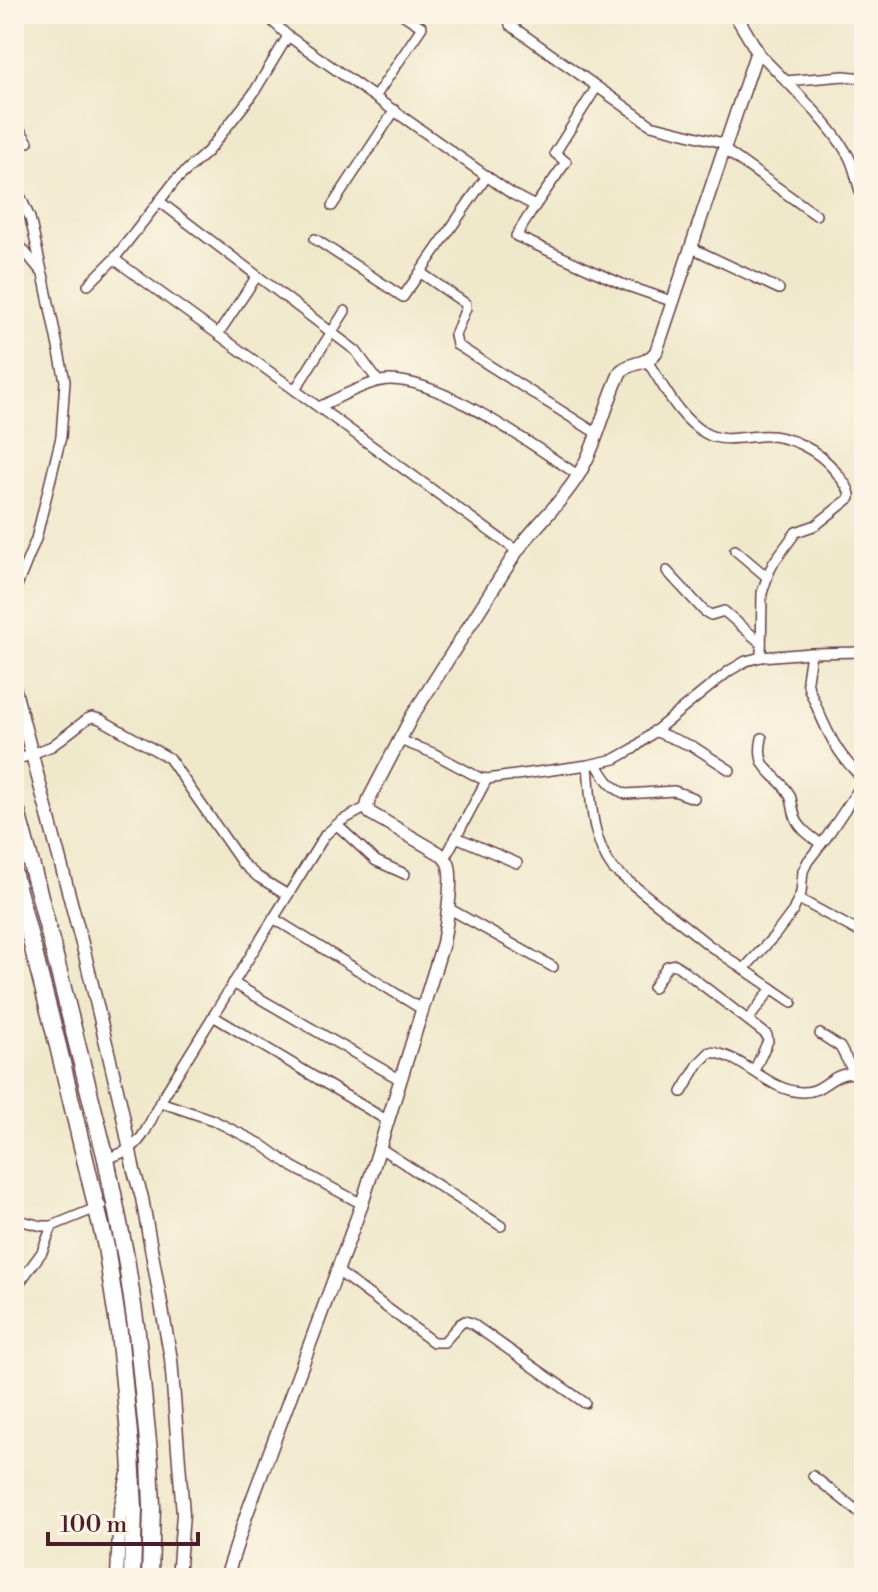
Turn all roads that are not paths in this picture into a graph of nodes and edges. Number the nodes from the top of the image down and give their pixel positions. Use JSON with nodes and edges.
{"nodes":[{"id":1,"x":271,"y":14,"type":"edge"},
{"id":2,"x":402,"y":14,"type":"edge"},
{"id":3,"x":517,"y":14,"type":"edge"},
{"id":4,"x":735,"y":14,"type":"edge"},
{"id":5,"x":288,"y":36,"type":"junction"},
{"id":6,"x":757,"y":51,"type":"junction"},
{"id":7,"x":864,"y":78,"type":"edge"},
{"id":8,"x":785,"y":81,"type":"junction"},
{"id":9,"x":596,"y":88,"type":"junction"},
{"id":10,"x":375,"y":97,"type":"junction"},
{"id":11,"x":395,"y":110,"type":"junction"},
{"id":12,"x":14,"y":121,"type":"edge"},
{"id":13,"x":28,"y":142,"type":"dead end"},
{"id":14,"x":726,"y":147,"type":"junction"},
{"id":15,"x":487,"y":176,"type":"junction"},
{"id":16,"x":14,"y":182,"type":"edge"},
{"id":17,"x":159,"y":201,"type":"junction"},
{"id":18,"x":864,"y":202,"type":"edge"},
{"id":19,"x":332,"y":206,"type":"dead end"},
{"id":20,"x":535,"y":206,"type":"junction"},
{"id":21,"x":816,"y":215,"type":"dead end"},
{"id":22,"x":315,"y":239,"type":"dead end"},
{"id":23,"x":14,"y":245,"type":"edge"},
{"id":24,"x":692,"y":248,"type":"junction"},
{"id":25,"x":114,"y":259,"type":"junction"},
{"id":26,"x":421,"y":273,"type":"junction"},
{"id":27,"x":43,"y":274,"type":"junction"},
{"id":28,"x":257,"y":276,"type":"junction"},
{"id":29,"x":88,"y":285,"type":"dead end"},
{"id":30,"x":779,"y":289,"type":"dead end"},
{"id":31,"x":674,"y":302,"type":"junction"},
{"id":32,"x":345,"y":311,"type":"dead end"},
{"id":33,"x":332,"y":332,"type":"junction"},
{"id":34,"x":218,"y":334,"type":"junction"},
{"id":35,"x":647,"y":361,"type":"junction"},
{"id":36,"x":378,"y":381,"type":"junction"},
{"id":37,"x":295,"y":390,"type":"junction"},
{"id":38,"x":319,"y":407,"type":"junction"},
{"id":39,"x":596,"y":433,"type":"junction"},
{"id":40,"x":578,"y":475,"type":"junction"},
{"id":41,"x":851,"y":495,"type":"junction"},
{"id":42,"x":864,"y":502,"type":"edge"},
{"id":43,"x":735,"y":550,"type":"dead end"},
{"id":44,"x":517,"y":551,"type":"junction"},
{"id":45,"x":667,"y":571,"type":"dead end"},
{"id":46,"x":767,"y":577,"type":"junction"},
{"id":47,"x":14,"y":593,"type":"edge"},
{"id":48,"x":761,"y":643,"type":"junction"},
{"id":49,"x":864,"y":652,"type":"edge"},
{"id":50,"x":811,"y":653,"type":"junction"},
{"id":51,"x":761,"y":657,"type":"junction"},
{"id":52,"x":14,"y":687,"type":"edge"},
{"id":53,"x":654,"y":731,"type":"junction"},
{"id":54,"x":762,"y":738,"type":"dead end"},
{"id":55,"x":400,"y":740,"type":"junction"},
{"id":56,"x":32,"y":754,"type":"junction"},
{"id":57,"x":14,"y":761,"type":"edge"},
{"id":58,"x":593,"y":764,"type":"junction"},
{"id":59,"x":730,"y":770,"type":"dead end"},
{"id":60,"x":487,"y":779,"type":"junction"},
{"id":61,"x":694,"y":798,"type":"dead end"},
{"id":62,"x":14,"y":801,"type":"edge"},
{"id":63,"x":367,"y":807,"type":"junction"},
{"id":64,"x":337,"y":825,"type":"junction"},
{"id":65,"x":456,"y":837,"type":"junction"},
{"id":66,"x":821,"y":844,"type":"junction"},
{"id":67,"x":445,"y":858,"type":"junction"},
{"id":68,"x":517,"y":863,"type":"dead end"},
{"id":69,"x":405,"y":874,"type":"dead end"},
{"id":70,"x":14,"y":875,"type":"edge"},
{"id":71,"x":288,"y":895,"type":"junction"},
{"id":72,"x":799,"y":899,"type":"junction"},
{"id":73,"x":448,"y":908,"type":"junction"},
{"id":74,"x":273,"y":918,"type":"junction"},
{"id":75,"x":863,"y":934,"type":"edge"},
{"id":76,"x":553,"y":967,"type":"dead end"},
{"id":77,"x":744,"y":969,"type":"junction"},
{"id":78,"x":233,"y":983,"type":"junction"},
{"id":79,"x":653,"y":988,"type":"dead end"},
{"id":80,"x":772,"y":988,"type":"junction"},
{"id":81,"x":792,"y":1002,"type":"dead end"},
{"id":82,"x":423,"y":1010,"type":"junction"},
{"id":83,"x":213,"y":1016,"type":"junction"},
{"id":84,"x":748,"y":1020,"type":"junction"},
{"id":85,"x":820,"y":1034,"type":"dead end"},
{"id":86,"x":754,"y":1071,"type":"junction"},
{"id":87,"x":859,"y":1074,"type":"edge"},
{"id":88,"x":401,"y":1080,"type":"junction"},
{"id":89,"x":682,"y":1092,"type":"dead end"},
{"id":90,"x":160,"y":1102,"type":"junction"},
{"id":91,"x":388,"y":1121,"type":"junction"},
{"id":92,"x":380,"y":1148,"type":"junction"},
{"id":93,"x":129,"y":1149,"type":"junction"},
{"id":94,"x":106,"y":1159,"type":"junction"},
{"id":95,"x":115,"y":1200,"type":"junction"},
{"id":96,"x":362,"y":1204,"type":"junction"},
{"id":97,"x":97,"y":1208,"type":"junction"},
{"id":98,"x":14,"y":1219,"type":"edge"},
{"id":99,"x":52,"y":1226,"type":"junction"},
{"id":100,"x":501,"y":1226,"type":"dead end"},
{"id":101,"x":336,"y":1270,"type":"junction"},
{"id":102,"x":14,"y":1290,"type":"edge"},
{"id":103,"x":585,"y":1403,"type":"dead end"},
{"id":104,"x":131,"y":1458,"type":"junction"},
{"id":105,"x":813,"y":1476,"type":"dead end"},
{"id":106,"x":864,"y":1516,"type":"edge"},
{"id":107,"x":117,"y":1578,"type":"edge"},
{"id":108,"x":132,"y":1578,"type":"edge"},
{"id":109,"x":150,"y":1578,"type":"edge"},
{"id":110,"x":178,"y":1578,"type":"edge"},
{"id":111,"x":226,"y":1578,"type":"edge"}],
"edges":[{"from":1,"to":5,"type":"street"},
{"from":2,"to":10,"type":"street"},
{"from":3,"to":9,"type":"street"},
{"from":4,"to":6,"type":"street"},
{"from":5,"to":10,"type":"street"},
{"from":5,"to":17,"type":"street"},
{"from":6,"to":8,"type":"street"},
{"from":6,"to":14,"type":"street"},
{"from":7,"to":8,"type":"street"},
{"from":8,"to":18,"type":"street"},
{"from":9,"to":14,"type":"street"},
{"from":9,"to":20,"type":"street"},
{"from":10,"to":11,"type":"street"},
{"from":11,"to":15,"type":"street"},
{"from":11,"to":19,"type":"street"},
{"from":12,"to":13,"type":"street"},
{"from":14,"to":21,"type":"street"},
{"from":14,"to":24,"type":"street"},
{"from":15,"to":20,"type":"street"},
{"from":15,"to":26,"type":"street"},
{"from":16,"to":27,"type":"street"},
{"from":17,"to":25,"type":"street"},
{"from":17,"to":28,"type":"street"},
{"from":20,"to":31,"type":"street"},
{"from":22,"to":26,"type":"street"},
{"from":23,"to":27,"type":"street"},
{"from":24,"to":30,"type":"street"},
{"from":24,"to":31,"type":"street"},
{"from":25,"to":29,"type":"street"},
{"from":25,"to":34,"type":"street"},
{"from":26,"to":39,"type":"street"},
{"from":27,"to":47,"type":"street"},
{"from":28,"to":33,"type":"street"},
{"from":28,"to":34,"type":"street"},
{"from":31,"to":35,"type":"street"},
{"from":32,"to":33,"type":"street"},
{"from":33,"to":36,"type":"street"},
{"from":33,"to":37,"type":"street"},
{"from":34,"to":37,"type":"street"},
{"from":35,"to":39,"type":"street"},
{"from":35,"to":41,"type":"street"},
{"from":36,"to":38,"type":"street"},
{"from":36,"to":40,"type":"street"},
{"from":37,"to":38,"type":"street"},
{"from":38,"to":44,"type":"street"},
{"from":39,"to":40,"type":"street"},
{"from":40,"to":44,"type":"street"},
{"from":41,"to":42,"type":"street"},
{"from":41,"to":46,"type":"street"},
{"from":43,"to":46,"type":"street"},
{"from":44,"to":55,"type":"street"},
{"from":45,"to":48,"type":"street"},
{"from":46,"to":48,"type":"street"},
{"from":48,"to":51,"type":"street"},
{"from":49,"to":50,"type":"street"},
{"from":50,"to":51,"type":"street"},
{"from":50,"to":66,"type":"street"},
{"from":51,"to":53,"type":"street"},
{"from":52,"to":56,"type":"street"},
{"from":53,"to":58,"type":"street"},
{"from":53,"to":59,"type":"street"},
{"from":54,"to":66,"type":"street"},
{"from":55,"to":60,"type":"street"},
{"from":55,"to":63,"type":"street"},
{"from":56,"to":57,"type":"street"},
{"from":56,"to":71,"type":"street"},
{"from":56,"to":93,"type":"street"},
{"from":58,"to":60,"type":"street"},
{"from":58,"to":61,"type":"street"},
{"from":58,"to":77,"type":"street"},
{"from":60,"to":65,"type":"street"},
{"from":62,"to":94,"type":"highway"},
{"from":63,"to":64,"type":"street"},
{"from":63,"to":67,"type":"street"},
{"from":64,"to":69,"type":"street"},
{"from":64,"to":71,"type":"street"},
{"from":65,"to":67,"type":"street"},
{"from":65,"to":68,"type":"street"},
{"from":66,"to":72,"type":"street"},
{"from":67,"to":73,"type":"street"},
{"from":70,"to":97,"type":"highway"},
{"from":71,"to":74,"type":"street"},
{"from":72,"to":75,"type":"street"},
{"from":72,"to":77,"type":"street"},
{"from":73,"to":76,"type":"street"},
{"from":73,"to":82,"type":"street"},
{"from":74,"to":78,"type":"street"},
{"from":74,"to":82,"type":"street"},
{"from":77,"to":80,"type":"street"},
{"from":78,"to":83,"type":"street"},
{"from":78,"to":88,"type":"street"},
{"from":79,"to":84,"type":"street"},
{"from":80,"to":81,"type":"street"},
{"from":80,"to":84,"type":"street"},
{"from":82,"to":88,"type":"street"},
{"from":83,"to":90,"type":"street"},
{"from":83,"to":91,"type":"street"},
{"from":84,"to":86,"type":"street"},
{"from":85,"to":87,"type":"street"},
{"from":86,"to":87,"type":"street"},
{"from":86,"to":89,"type":"street"},
{"from":88,"to":91,"type":"street"},
{"from":90,"to":93,"type":"street"},
{"from":90,"to":96,"type":"street"},
{"from":91,"to":92,"type":"street"},
{"from":92,"to":96,"type":"street"},
{"from":92,"to":100,"type":"street"},
{"from":93,"to":94,"type":"street"},
{"from":93,"to":110,"type":"street"},
{"from":94,"to":95,"type":"highway"},
{"from":95,"to":97,"type":"street"},
{"from":95,"to":109,"type":"highway"},
{"from":96,"to":101,"type":"street"},
{"from":97,"to":99,"type":"street"},
{"from":97,"to":104,"type":"highway"},
{"from":98,"to":99,"type":"street"},
{"from":99,"to":102,"type":"street"},
{"from":101,"to":103,"type":"street"},
{"from":101,"to":111,"type":"street"},
{"from":104,"to":107,"type":"street"},
{"from":104,"to":108,"type":"highway"},
{"from":105,"to":106,"type":"street"}]}
